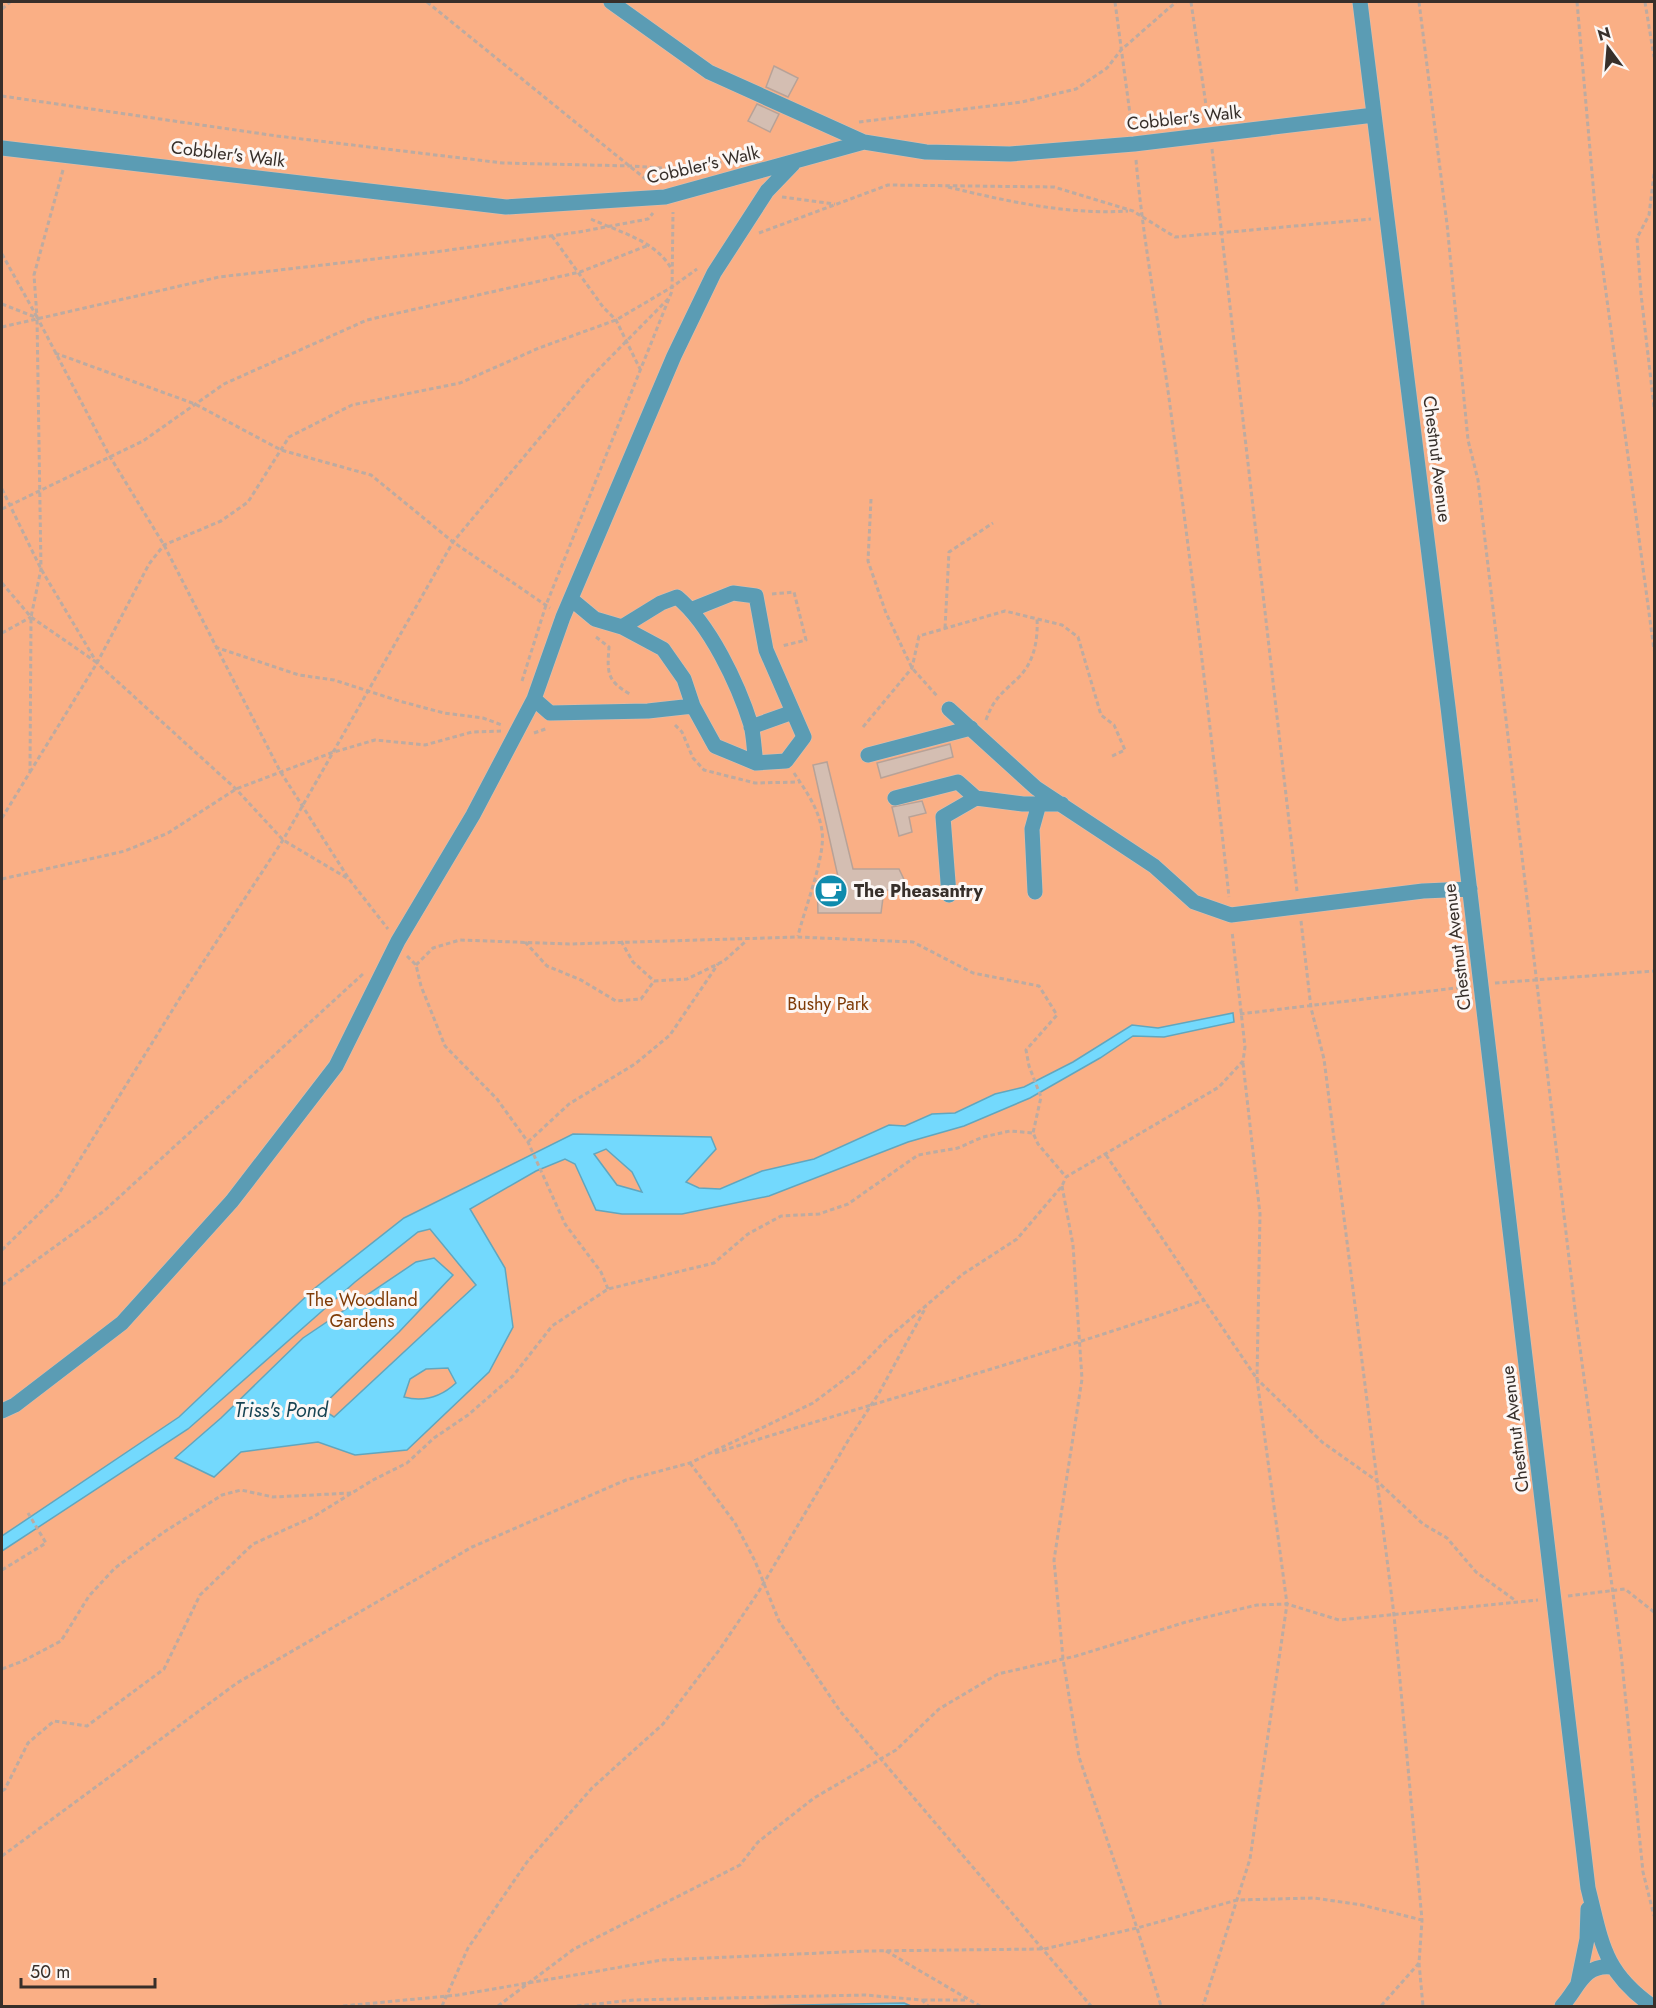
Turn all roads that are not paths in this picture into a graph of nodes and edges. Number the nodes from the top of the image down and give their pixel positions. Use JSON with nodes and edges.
{"nodes":[{"id":1,"x":611,"y":2,"type":"edge"},
{"id":2,"x":1360,"y":2,"type":"edge"},
{"id":3,"x":1374,"y":115,"type":"junction"},
{"id":4,"x":864,"y":142,"type":"junction"},
{"id":5,"x":2,"y":148,"type":"edge"},
{"id":6,"x":793,"y":164,"type":"junction"},
{"id":7,"x":571,"y":599,"type":"junction"},
{"id":8,"x":693,"y":609,"type":"junction"},
{"id":9,"x":621,"y":627,"type":"junction"},
{"id":10,"x":534,"y":699,"type":"junction"},
{"id":11,"x":693,"y":706,"type":"junction"},
{"id":12,"x":949,"y":709,"type":"road end"},
{"id":13,"x":793,"y":712,"type":"junction"},
{"id":14,"x":751,"y":727,"type":"junction"},
{"id":15,"x":971,"y":728,"type":"junction"},
{"id":16,"x":868,"y":755,"type":"dead end"},
{"id":17,"x":756,"y":763,"type":"junction"},
{"id":18,"x":894,"y":798,"type":"dead end"},
{"id":19,"x":976,"y":798,"type":"junction"},
{"id":20,"x":1039,"y":804,"type":"junction"},
{"id":21,"x":1062,"y":804,"type":"junction"},
{"id":22,"x":1470,"y":888,"type":"junction"},
{"id":23,"x":1035,"y":892,"type":"dead end"},
{"id":24,"x":950,"y":895,"type":"dead end"},
{"id":25,"x":4,"y":1413,"type":"edge"},
{"id":26,"x":1588,"y":1888,"type":"junction"},
{"id":27,"x":1611,"y":1967,"type":"junction"},
{"id":28,"x":1578,"y":1983,"type":"junction"},
{"id":29,"x":1562,"y":2007,"type":"edge"},
{"id":30,"x":1652,"y":2007,"type":"edge"}],
"edges":[{"from":1,"to":4,"type":"street"},
{"from":2,"to":3,"type":"street","name":"Chestnut Avenue"},
{"from":3,"to":4,"type":"street","name":"Cobbler's Walk"},
{"from":3,"to":22,"type":"street","name":"Chestnut Avenue"},
{"from":4,"to":6,"type":"street","name":"Cobbler's Walk"},
{"from":5,"to":6,"type":"street","name":"Cobbler's Walk"},
{"from":6,"to":7,"type":"street"},
{"from":7,"to":9,"type":"street"},
{"from":7,"to":10,"type":"street"},
{"from":8,"to":9,"type":"street"},
{"from":8,"to":13,"type":"street"},
{"from":8,"to":14,"type":"street"},
{"from":9,"to":11,"type":"street"},
{"from":10,"to":11,"type":"street"},
{"from":10,"to":25,"type":"street"},
{"from":11,"to":17,"type":"street"},
{"from":12,"to":15,"type":"street"},
{"from":13,"to":14,"type":"street"},
{"from":13,"to":17,"type":"street"},
{"from":14,"to":17,"type":"street"},
{"from":15,"to":16,"type":"street"},
{"from":15,"to":21,"type":"street"},
{"from":18,"to":19,"type":"street"},
{"from":19,"to":20,"type":"street"},
{"from":19,"to":24,"type":"street"},
{"from":20,"to":21,"type":"street"},
{"from":20,"to":23,"type":"street"},
{"from":21,"to":22,"type":"street"},
{"from":22,"to":26,"type":"street","name":"Chestnut Avenue"},
{"from":26,"to":27,"type":"street","name":"Chestnut Avenue"},
{"from":26,"to":28,"type":"street","name":"Chestnut Avenue"},
{"from":27,"to":28,"type":"street","name":"Chestnut Avenue"},
{"from":27,"to":30,"type":"street","name":"Chestnut Avenue"},
{"from":28,"to":29,"type":"street","name":"Chestnut Avenue"}]}
